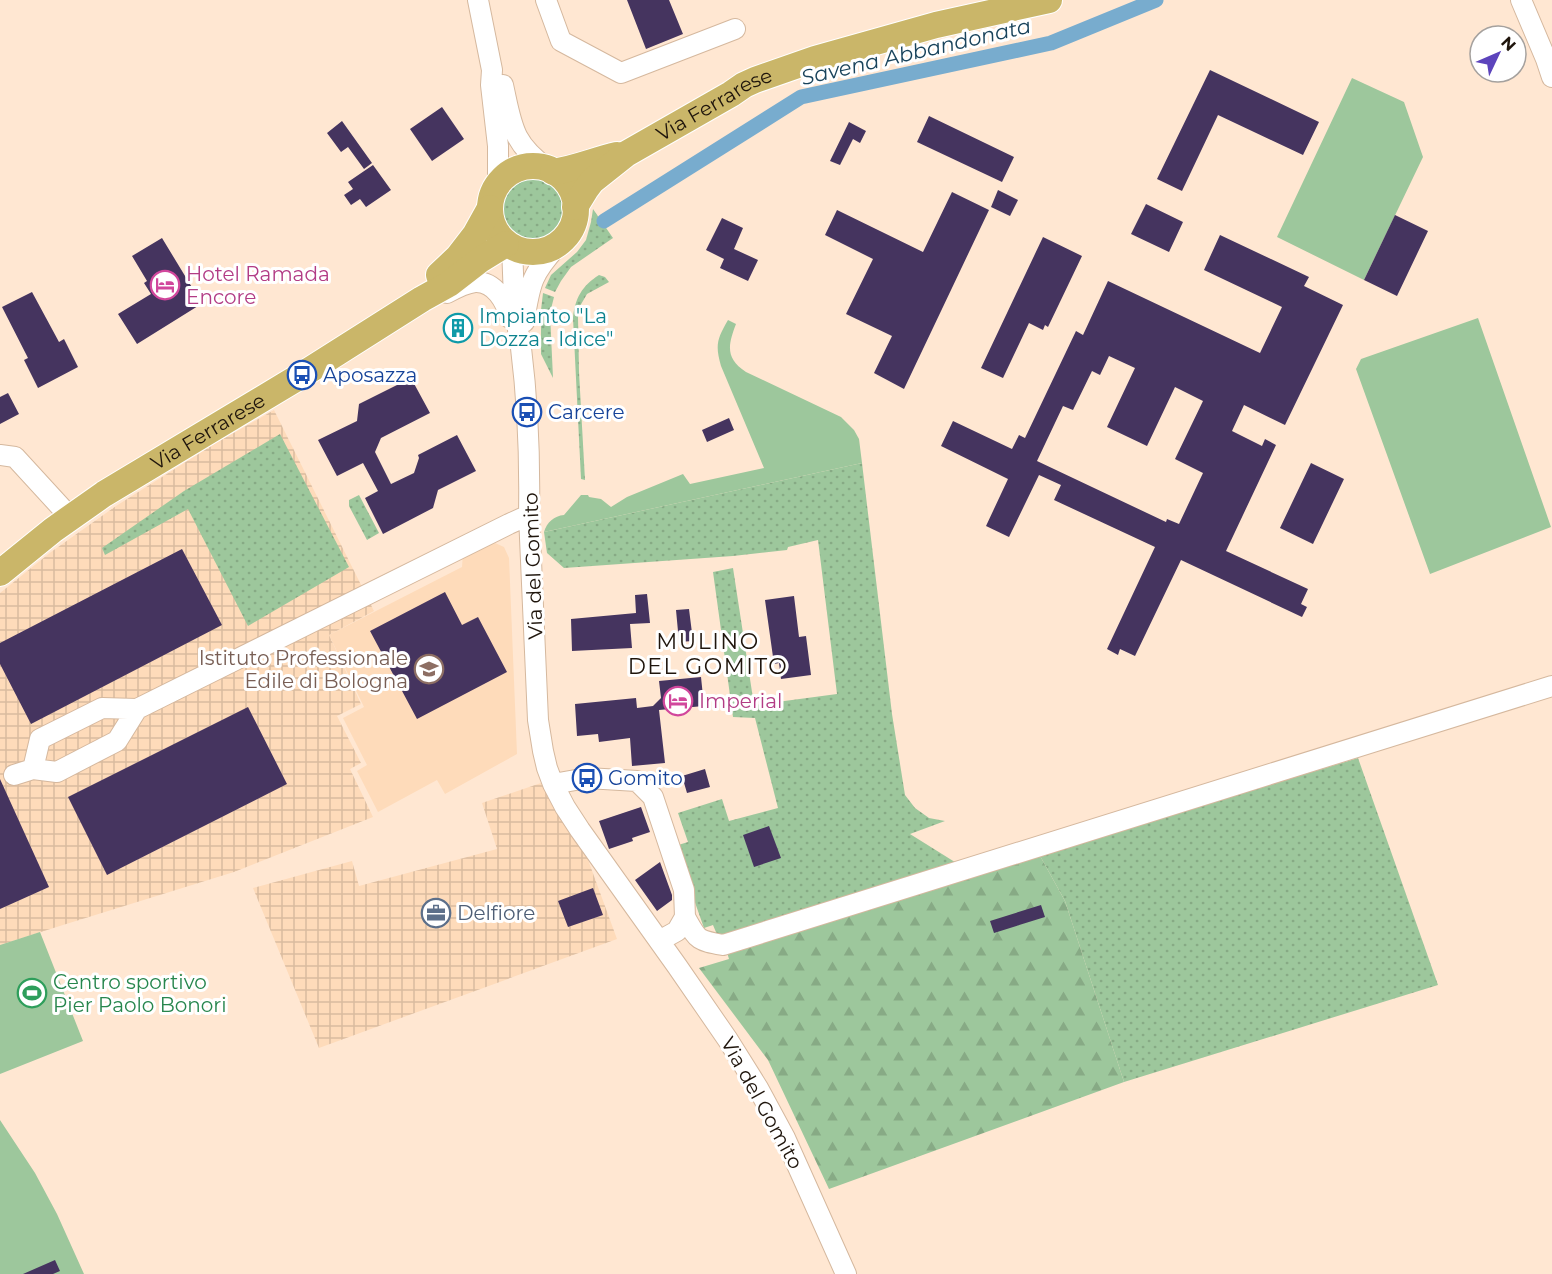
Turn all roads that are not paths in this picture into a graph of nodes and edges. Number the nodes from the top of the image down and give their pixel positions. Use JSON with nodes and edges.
{"nodes":[{"id":1,"x":478,"y":0,"type":"edge"},
{"id":2,"x":546,"y":0,"type":"edge"},
{"id":3,"x":1049,"y":0,"type":"edge"},
{"id":4,"x":1521,"y":0,"type":"edge"},
{"id":5,"x":735,"y":29,"type":"dead end"},
{"id":6,"x":492,"y":70,"type":"junction"},
{"id":7,"x":1552,"y":77,"type":"edge"},
{"id":8,"x":626,"y":153,"type":"junction"},
{"id":9,"x":551,"y":171,"type":"junction"},
{"id":10,"x":498,"y":184,"type":"junction"},
{"id":11,"x":575,"y":207,"type":"junction"},
{"id":12,"x":490,"y":208,"type":"junction"},
{"id":13,"x":560,"y":243,"type":"junction"},
{"id":14,"x":509,"y":245,"type":"junction"},
{"id":15,"x":422,"y":299,"type":"junction"},
{"id":16,"x":521,"y":346,"type":"junction"},
{"id":17,"x":0,"y":455,"type":"edge"},
{"id":18,"x":529,"y":515,"type":"junction"},
{"id":19,"x":70,"y":517,"type":"junction"},
{"id":20,"x":0,"y":573,"type":"edge"},
{"id":21,"x":1552,"y":686,"type":"edge"},
{"id":22,"x":137,"y":709,"type":"junction"},
{"id":23,"x":33,"y":769,"type":"junction"},
{"id":24,"x":14,"y":776,"type":"dead end"},
{"id":25,"x":553,"y":784,"type":"junction"},
{"id":26,"x":685,"y":917,"type":"junction"},
{"id":27,"x":659,"y":941,"type":"junction"},
{"id":28,"x":846,"y":1274,"type":"edge"}],
"edges":[{"from":1,"to":6,"type":"street"},
{"from":2,"to":5,"type":"street"},
{"from":3,"to":8,"type":"main road","name":"Via Ferrarese"},
{"from":4,"to":7,"type":"street"},
{"from":6,"to":9,"type":"street"},
{"from":6,"to":10,"type":"street"},
{"from":8,"to":9,"type":"main road"},
{"from":8,"to":11,"type":"main road"},
{"from":9,"to":10,"type":"main road"},
{"from":9,"to":11,"type":"main road"},
{"from":10,"to":12,"type":"main road"},
{"from":11,"to":13,"type":"main road"},
{"from":12,"to":14,"type":"main road"},
{"from":12,"to":15,"type":"main road","name":"Via Ferrarese"},
{"from":13,"to":14,"type":"main road"},
{"from":13,"to":16,"type":"street","name":"Via del Gomito"},
{"from":14,"to":15,"type":"main road","name":"Via Ferrarese"},
{"from":14,"to":16,"type":"street","name":"Via del Gomito"},
{"from":15,"to":16,"type":"street","name":"Via Ferrarese"},
{"from":15,"to":19,"type":"main road","name":"Via Ferrarese"},
{"from":16,"to":18,"type":"street","name":"Via del Gomito"},
{"from":17,"to":19,"type":"street"},
{"from":18,"to":22,"type":"street"},
{"from":18,"to":25,"type":"street","name":"Via del Gomito"},
{"from":19,"to":20,"type":"main road","name":"Via Ferrarese"},
{"from":21,"to":26,"type":"street"},
{"from":22,"to":23,"type":"street"},
{"from":22,"to":23,"type":"street"},
{"from":23,"to":24,"type":"street"},
{"from":25,"to":26,"type":"street"},
{"from":25,"to":27,"type":"street","name":"Via del Gomito"},
{"from":26,"to":27,"type":"street"},
{"from":27,"to":28,"type":"street","name":"Via del Gomito"}]}
